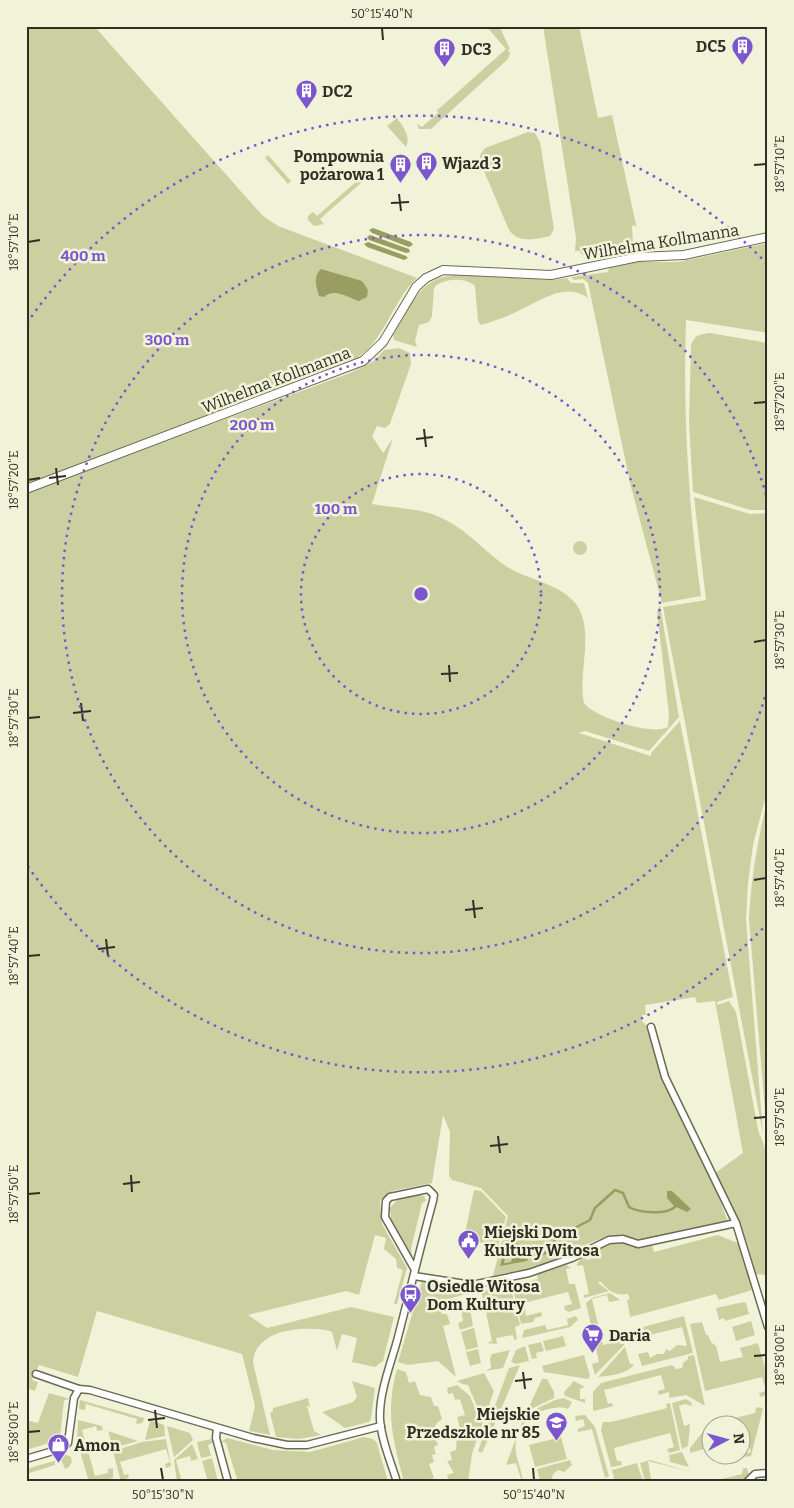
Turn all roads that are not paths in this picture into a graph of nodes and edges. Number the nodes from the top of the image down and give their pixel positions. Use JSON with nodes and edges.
{"nodes":[{"id":1,"x":768,"y":238,"type":"edge"},
{"id":2,"x":26,"y":489,"type":"edge"},
{"id":3,"x":651,"y":1027,"type":"dead end"},
{"id":4,"x":736,"y":1223,"type":"junction"},
{"id":5,"x":414,"y":1273,"type":"junction"},
{"id":6,"x":768,"y":1328,"type":"edge"},
{"id":7,"x":36,"y":1374,"type":"dead end"},
{"id":8,"x":79,"y":1389,"type":"junction"},
{"id":9,"x":381,"y":1426,"type":"junction"},
{"id":10,"x":217,"y":1428,"type":"junction"},
{"id":11,"x":26,"y":1459,"type":"edge"},
{"id":12,"x":768,"y":1473,"type":"edge"},
{"id":13,"x":228,"y":1482,"type":"edge"},
{"id":14,"x":397,"y":1482,"type":"edge"},
{"id":15,"x":747,"y":1482,"type":"edge"}],
"edges":[{"from":1,"to":2,"type":"street","name":"Wilhelma Kollmanna"},
{"from":3,"to":4,"type":"street"},
{"from":4,"to":5,"type":"street"},
{"from":4,"to":6,"type":"street"},
{"from":5,"to":5,"type":"street"},
{"from":5,"to":9,"type":"street"},
{"from":7,"to":8,"type":"street"},
{"from":8,"to":10,"type":"street"},
{"from":8,"to":11,"type":"street"},
{"from":9,"to":10,"type":"street"},
{"from":9,"to":14,"type":"street"},
{"from":10,"to":13,"type":"street"},
{"from":12,"to":15,"type":"street"}]}
